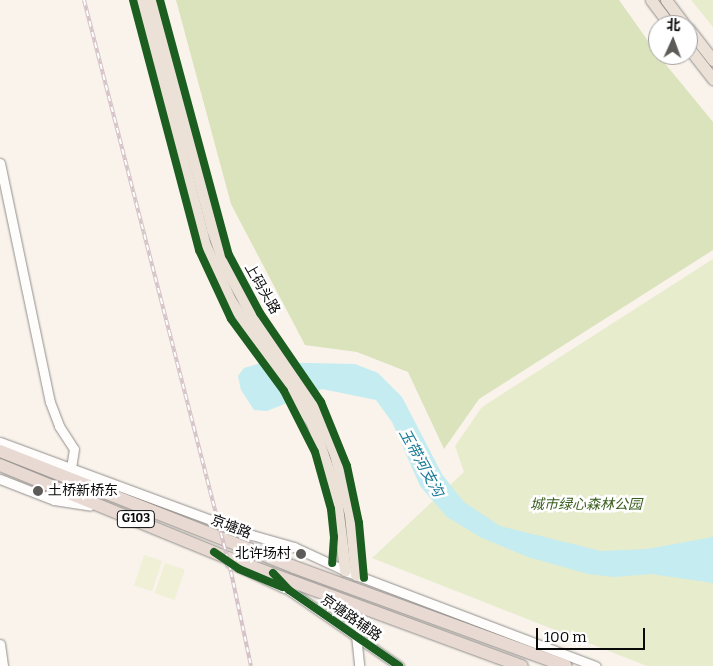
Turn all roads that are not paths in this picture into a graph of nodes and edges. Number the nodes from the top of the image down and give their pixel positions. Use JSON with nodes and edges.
{"nodes":[{"id":1,"x":142,"y":0,"type":"edge"},
{"id":2,"x":152,"y":0,"type":"edge"},
{"id":3,"x":651,"y":0,"type":"edge"},
{"id":4,"x":666,"y":0,"type":"edge"},
{"id":5,"x":662,"y":15,"type":"edge"},
{"id":6,"x":677,"y":15,"type":"edge"},
{"id":7,"x":698,"y":41,"type":"edge"},
{"id":8,"x":698,"y":60,"type":"edge"},
{"id":9,"x":713,"y":60,"type":"edge"},
{"id":10,"x":713,"y":79,"type":"edge"},
{"id":11,"x":176,"y":115,"type":"junction"},
{"id":12,"x":0,"y":163,"type":"edge"},
{"id":13,"x":196,"y":192,"type":"junction"},
{"id":14,"x":0,"y":442,"type":"edge"},
{"id":15,"x":0,"y":451,"type":"edge"},
{"id":16,"x":0,"y":466,"type":"edge"},
{"id":17,"x":70,"y":473,"type":"junction"},
{"id":18,"x":0,"y":480,"type":"edge"},
{"id":19,"x":114,"y":510,"type":"junction"},
{"id":20,"x":214,"y":552,"type":"junction"},
{"id":21,"x":345,"y":570,"type":"junction"},
{"id":22,"x":272,"y":574,"type":"junction"},
{"id":23,"x":356,"y":575,"type":"junction"},
{"id":24,"x":289,"y":590,"type":"junction"},
{"id":25,"x":356,"y":636,"type":"junction"},
{"id":26,"x":0,"y":644,"type":"edge"},
{"id":27,"x":3,"y":666,"type":"edge"},
{"id":28,"x":359,"y":666,"type":"edge"},
{"id":29,"x":399,"y":666,"type":"edge"},
{"id":30,"x":522,"y":666,"type":"edge"},
{"id":31,"x":566,"y":666,"type":"edge"},
{"id":32,"x":596,"y":666,"type":"edge"}],
"edges":[{"from":1,"to":11,"type":"main road","name":"上码头路"},
{"from":2,"to":11,"type":"main road","name":"上码头路"},
{"from":3,"to":5,"type":"main road"},
{"from":4,"to":6,"type":"main road"},
{"from":7,"to":9,"type":"main road"},
{"from":8,"to":10,"type":"main road"},
{"from":11,"to":13,"type":"main road","name":"上码头路"},
{"from":12,"to":17,"type":"street"},
{"from":13,"to":21,"type":"main road","name":"上码头路"},
{"from":13,"to":23,"type":"main road","name":"上码头路"},
{"from":14,"to":17,"type":"street"},
{"from":15,"to":17,"type":"highway","name":"京塘路","number":"G103"},
{"from":16,"to":19,"type":"highway","name":"京塘路","number":"G103"},
{"from":17,"to":21,"type":"street"},
{"from":17,"to":31,"type":"highway","name":"京塘路","number":"G103"},
{"from":18,"to":19,"type":"street"},
{"from":19,"to":20,"type":"highway","name":"京塘路","number":"G103"},
{"from":20,"to":22,"type":"highway","name":"京塘路","number":"G103"},
{"from":20,"to":24,"type":"street","name":"京塘路辅路"},
{"from":21,"to":23,"type":"street"},
{"from":22,"to":24,"type":"street","name":"京塘路辅路"},
{"from":22,"to":30,"type":"highway","name":"京塘路","number":"G103"},
{"from":23,"to":32,"type":"street"},
{"from":24,"to":25,"type":"street","name":"京塘路辅路"},
{"from":25,"to":28,"type":"street"},
{"from":25,"to":29,"type":"street","name":"京塘路辅路"},
{"from":26,"to":27,"type":"street"}]}
